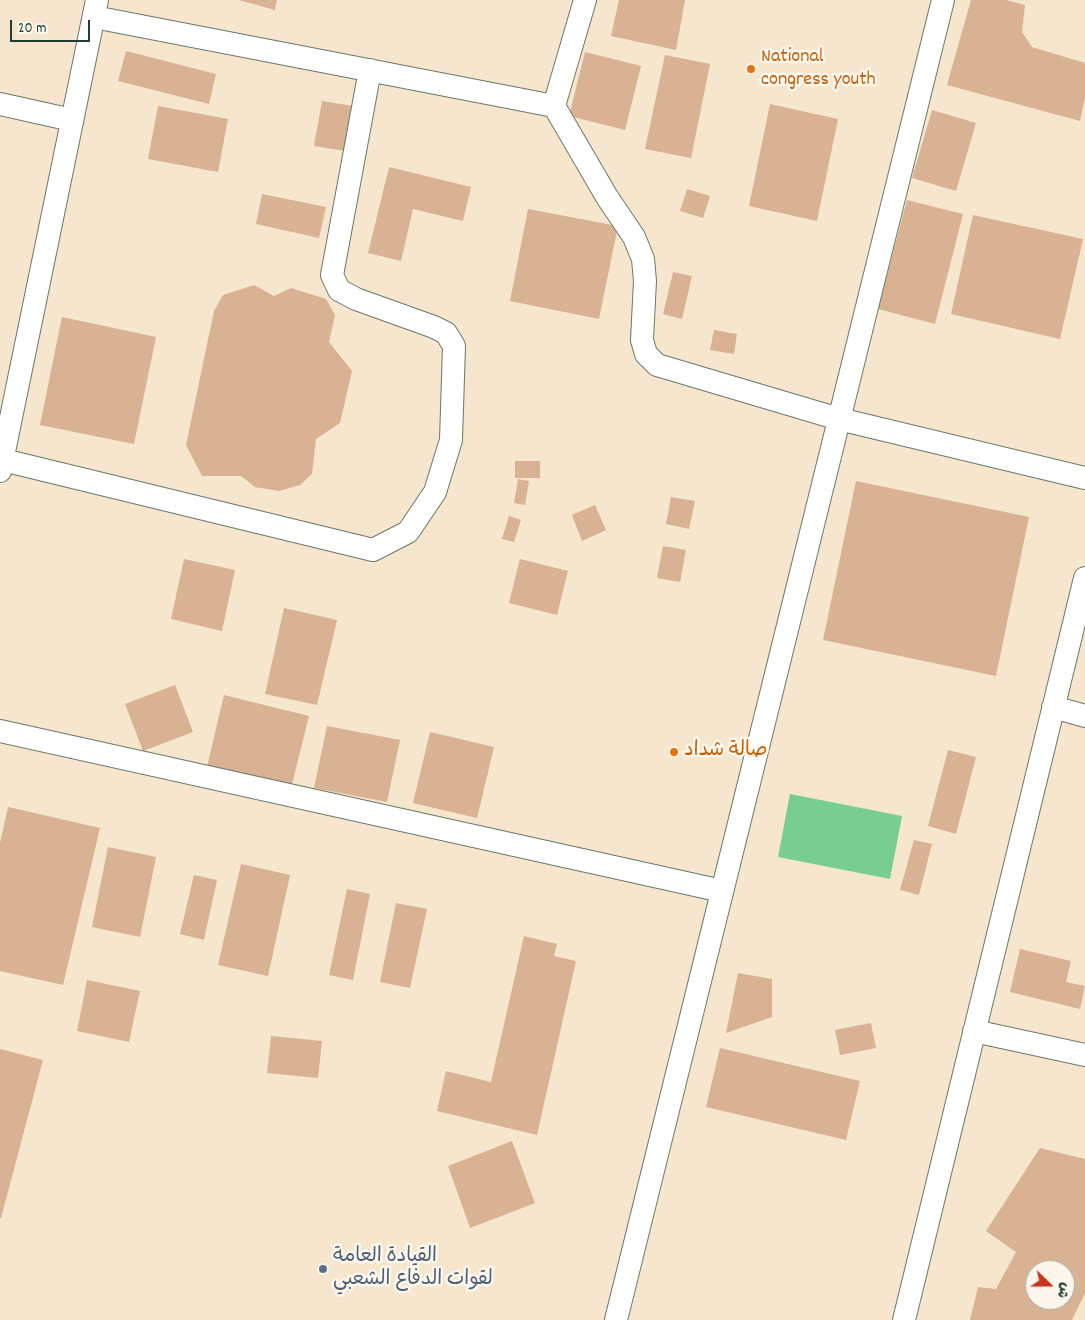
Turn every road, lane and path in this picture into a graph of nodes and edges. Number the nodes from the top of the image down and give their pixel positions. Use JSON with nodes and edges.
{"nodes":[{"id":1,"x":585,"y":0,"type":"edge"},
{"id":2,"x":943,"y":0,"type":"edge"},
{"id":3,"x":96,"y":8,"type":"edge"},
{"id":4,"x":370,"y":70,"type":"junction"},
{"id":5,"x":0,"y":104,"type":"edge"},
{"id":6,"x":554,"y":106,"type":"junction"},
{"id":7,"x":72,"y":120,"type":"junction"},
{"id":8,"x":839,"y":419,"type":"junction"},
{"id":9,"x":1,"y":466,"type":"edge"},
{"id":10,"x":1085,"y":478,"type":"edge"},
{"id":11,"x":1085,"y":578,"type":"edge"},
{"id":12,"x":1054,"y":707,"type":"junction"},
{"id":13,"x":1085,"y":716,"type":"edge"},
{"id":14,"x":0,"y":731,"type":"edge"},
{"id":15,"x":722,"y":891,"type":"junction"},
{"id":16,"x":974,"y":1031,"type":"junction"},
{"id":17,"x":1085,"y":1055,"type":"edge"},
{"id":18,"x":616,"y":1320,"type":"edge"},
{"id":19,"x":904,"y":1320,"type":"edge"}],
"edges":[{"from":1,"to":6,"type":"street"},
{"from":2,"to":8,"type":"street"},
{"from":3,"to":4,"type":"street"},
{"from":3,"to":7,"type":"street"},
{"from":4,"to":6,"type":"street"},
{"from":4,"to":9,"type":"street"},
{"from":5,"to":7,"type":"street"},
{"from":6,"to":8,"type":"street"},
{"from":7,"to":9,"type":"street"},
{"from":8,"to":10,"type":"street"},
{"from":8,"to":15,"type":"street"},
{"from":11,"to":12,"type":"street"},
{"from":12,"to":13,"type":"street"},
{"from":12,"to":16,"type":"street"},
{"from":14,"to":15,"type":"street"},
{"from":15,"to":18,"type":"street"},
{"from":16,"to":17,"type":"street"},
{"from":16,"to":19,"type":"street"}]}
